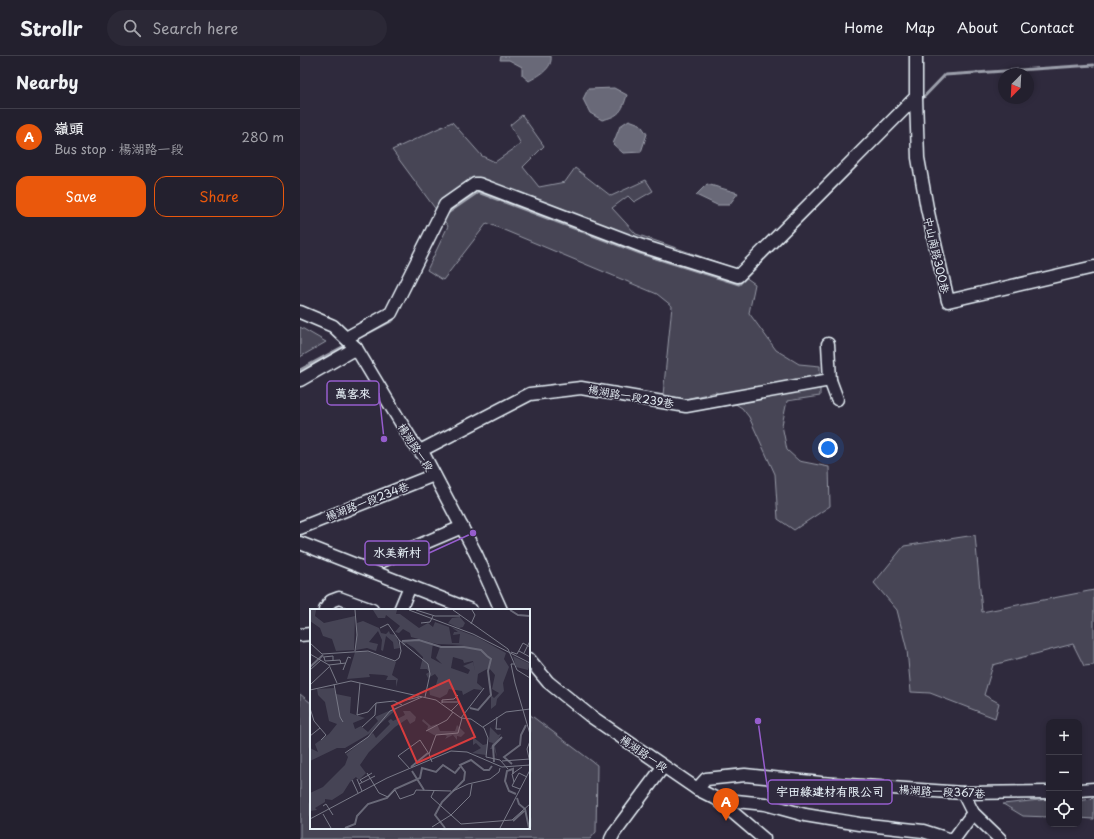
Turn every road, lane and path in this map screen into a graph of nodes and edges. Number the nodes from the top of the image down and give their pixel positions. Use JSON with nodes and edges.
{"nodes":[{"id":1,"x":916,"y":56,"type":"edge"},
{"id":2,"x":916,"y":102,"type":"junction"},
{"id":3,"x":1094,"y":267,"type":"edge"},
{"id":4,"x":300,"y":312,"type":"edge"},
{"id":5,"x":350,"y":342,"type":"junction"},
{"id":6,"x":828,"y":344,"type":"dead end"},
{"id":7,"x":300,"y":380,"type":"edge"},
{"id":8,"x":830,"y":380,"type":"junction"},
{"id":9,"x":837,"y":399,"type":"dead end"},
{"id":10,"x":420,"y":451,"type":"junction"},
{"id":11,"x":434,"y":475,"type":"junction"},
{"id":12,"x":462,"y":527,"type":"junction"},
{"id":13,"x":300,"y":528,"type":"edge"},
{"id":14,"x":300,"y":543,"type":"edge"},
{"id":15,"x":382,"y":560,"type":"dead end"},
{"id":16,"x":410,"y":586,"type":"junction"},
{"id":17,"x":326,"y":609,"type":"edge"},
{"id":18,"x":369,"y":609,"type":"edge"},
{"id":19,"x":400,"y":609,"type":"edge"},
{"id":20,"x":468,"y":609,"type":"edge"},
{"id":21,"x":501,"y":609,"type":"edge"},
{"id":22,"x":310,"y":634,"type":"edge"},
{"id":23,"x":300,"y":635,"type":"edge"},
{"id":24,"x":530,"y":660,"type":"edge"},
{"id":25,"x":663,"y":767,"type":"junction"},
{"id":26,"x":1094,"y":789,"type":"edge"},
{"id":27,"x":697,"y":790,"type":"junction"},
{"id":28,"x":1082,"y":790,"type":"edge"},
{"id":29,"x":1046,"y":792,"type":"edge"},
{"id":30,"x":964,"y":793,"type":"junction"},
{"id":31,"x":717,"y":799,"type":"junction"},
{"id":32,"x":973,"y":813,"type":"junction"},
{"id":33,"x":611,"y":839,"type":"edge"},
{"id":34,"x":764,"y":839,"type":"edge"},
{"id":35,"x":948,"y":839,"type":"edge"},
{"id":36,"x":954,"y":839,"type":"edge"},
{"id":37,"x":1000,"y":839,"type":"edge"}],
"edges":[{"from":1,"to":2,"type":"street"},
{"from":2,"to":3,"type":"street","name":"中山南路300巷"},
{"from":2,"to":5,"type":"street"},
{"from":4,"to":5,"type":"street","name":"楊湖路一段"},
{"from":5,"to":7,"type":"street"},
{"from":5,"to":10,"type":"street","name":"楊湖路一段"},
{"from":6,"to":8,"type":"street"},
{"from":8,"to":9,"type":"street"},
{"from":8,"to":10,"type":"street","name":"楊湖路一段239巷"},
{"from":10,"to":11,"type":"street","name":"楊湖路一段"},
{"from":11,"to":12,"type":"street","name":"楊湖路一段"},
{"from":11,"to":13,"type":"street","name":"楊湖路一段234巷"},
{"from":12,"to":15,"type":"street"},
{"from":12,"to":21,"type":"street","name":"楊湖路一段"},
{"from":14,"to":16,"type":"street"},
{"from":16,"to":19,"type":"street"},
{"from":16,"to":20,"type":"street"},
{"from":17,"to":18,"type":"street"},
{"from":22,"to":23,"type":"street"},
{"from":24,"to":25,"type":"street","name":"楊湖路一段"},
{"from":25,"to":27,"type":"street","name":"楊湖路一段"},
{"from":25,"to":33,"type":"street"},
{"from":26,"to":28,"type":"street"},
{"from":27,"to":30,"type":"street","name":"楊湖路一段367巷"},
{"from":27,"to":31,"type":"street","name":"楊湖路一段"},
{"from":29,"to":30,"type":"street","name":"楊湖路一段367巷"},
{"from":30,"to":32,"type":"street"},
{"from":31,"to":34,"type":"street","name":"楊湖路一段"},
{"from":31,"to":35,"type":"street"},
{"from":32,"to":36,"type":"street"},
{"from":32,"to":37,"type":"street"}]}
